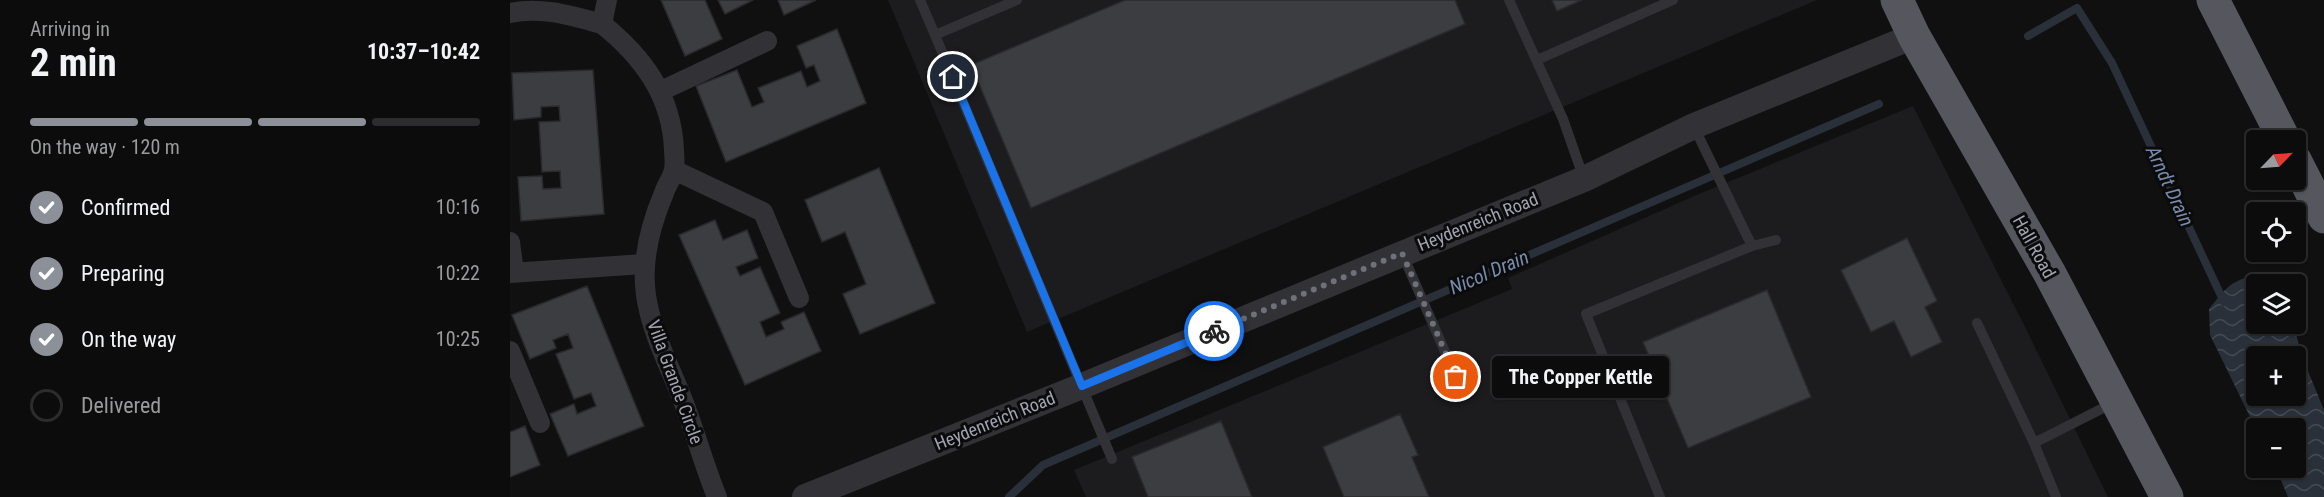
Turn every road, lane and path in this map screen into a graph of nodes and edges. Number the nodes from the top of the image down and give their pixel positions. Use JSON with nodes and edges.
{"nodes":[{"id":1,"x":607,"y":0,"type":"edge"},
{"id":2,"x":920,"y":0,"type":"edge"},
{"id":3,"x":1017,"y":0,"type":"edge"},
{"id":4,"x":1509,"y":0,"type":"edge"},
{"id":5,"x":1673,"y":0,"type":"edge"},
{"id":6,"x":1897,"y":0,"type":"edge"},
{"id":7,"x":2213,"y":0,"type":"edge"},
{"id":8,"x":530,"y":5,"type":"edge"},
{"id":9,"x":510,"y":13,"type":"edge"},
{"id":10,"x":602,"y":24,"type":"junction"},
{"id":11,"x":935,"y":35,"type":"junction"},
{"id":12,"x":1914,"y":36,"type":"junction"},
{"id":13,"x":767,"y":41,"type":"dead end"},
{"id":14,"x":1537,"y":60,"type":"junction"},
{"id":15,"x":661,"y":92,"type":"junction"},
{"id":16,"x":1694,"y":126,"type":"junction"},
{"id":17,"x":2279,"y":130,"type":"edge"},
{"id":18,"x":674,"y":170,"type":"junction"},
{"id":19,"x":2309,"y":173,"type":"edge"},
{"id":20,"x":1584,"y":179,"type":"junction"},
{"id":21,"x":2324,"y":217,"type":"edge"},
{"id":22,"x":1776,"y":240,"type":"dead end"},
{"id":23,"x":510,"y":242,"type":"edge"},
{"id":24,"x":1752,"y":246,"type":"junction"},
{"id":25,"x":1402,"y":253,"type":"junction"},
{"id":26,"x":644,"y":264,"type":"junction"},
{"id":27,"x":512,"y":273,"type":"edge"},
{"id":28,"x":799,"y":298,"type":"dead end"},
{"id":29,"x":1977,"y":323,"type":"dead end"},
{"id":30,"x":510,"y":351,"type":"edge"},
{"id":31,"x":1456,"y":377,"type":"dead end"},
{"id":32,"x":1082,"y":386,"type":"junction"},
{"id":33,"x":2116,"y":401,"type":"junction"},
{"id":34,"x":540,"y":423,"type":"dead end"},
{"id":35,"x":2034,"y":443,"type":"junction"},
{"id":36,"x":1112,"y":459,"type":"dead end"},
{"id":37,"x":717,"y":497,"type":"edge"},
{"id":38,"x":805,"y":497,"type":"edge"},
{"id":39,"x":1660,"y":497,"type":"edge"},
{"id":40,"x":2056,"y":497,"type":"edge"},
{"id":41,"x":2167,"y":497,"type":"edge"}],
"edges":[{"from":1,"to":10,"type":"street"},
{"from":2,"to":11,"type":"lane"},
{"from":3,"to":11,"type":"lane"},
{"from":4,"to":14,"type":"lane"},
{"from":5,"to":14,"type":"lane"},
{"from":6,"to":12,"type":"highway","name":"Hall Road"},
{"from":7,"to":17,"type":"highway"},
{"from":8,"to":9,"type":"street","name":"Villa Grande Circle"},
{"from":8,"to":10,"type":"street","name":"Villa Grande Circle"},
{"from":10,"to":15,"type":"street","name":"Villa Grande Circle"},
{"from":11,"to":32,"type":"lane"},
{"from":12,"to":16,"type":"street","name":"Heydenreich Road"},
{"from":12,"to":33,"type":"highway","name":"Hall Road"},
{"from":13,"to":15,"type":"street"},
{"from":14,"to":20,"type":"lane"},
{"from":15,"to":18,"type":"street","name":"Villa Grande Circle"},
{"from":16,"to":20,"type":"street","name":"Heydenreich Road"},
{"from":16,"to":24,"type":"lane"},
{"from":18,"to":26,"type":"street","name":"Villa Grande Circle"},
{"from":18,"to":28,"type":"street"},
{"from":19,"to":21,"type":"highway"},
{"from":20,"to":25,"type":"street","name":"Heydenreich Road"},
{"from":22,"to":24,"type":"lane"},
{"from":23,"to":27,"type":"street"},
{"from":24,"to":39,"type":"lane"},
{"from":25,"to":31,"type":"lane"},
{"from":25,"to":32,"type":"street","name":"Heydenreich Road"},
{"from":26,"to":27,"type":"street"},
{"from":26,"to":37,"type":"street","name":"Villa Grande Circle"},
{"from":29,"to":35,"type":"lane"},
{"from":30,"to":34,"type":"street"},
{"from":32,"to":36,"type":"lane"},
{"from":32,"to":38,"type":"street","name":"Heydenreich Road"},
{"from":33,"to":35,"type":"lane"},
{"from":33,"to":41,"type":"highway","name":"Hall Road"},
{"from":35,"to":40,"type":"lane"}]}
